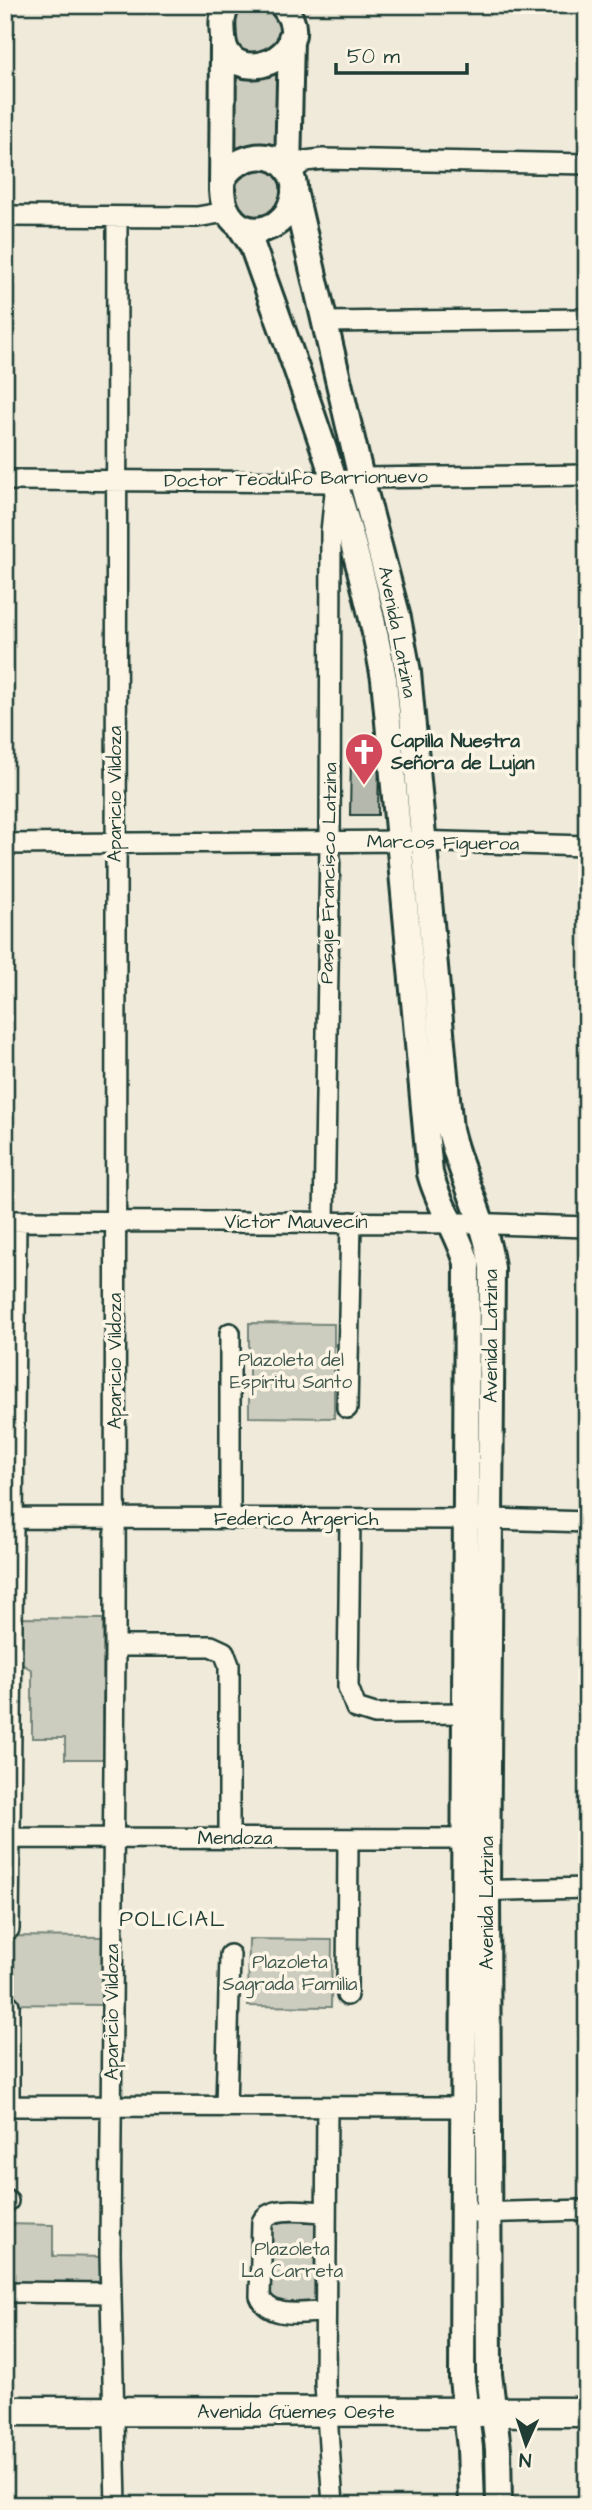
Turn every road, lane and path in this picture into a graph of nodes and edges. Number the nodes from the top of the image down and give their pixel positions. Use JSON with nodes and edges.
{"nodes":[{"id":1,"x":283,"y":5,"type":"edge"},
{"id":2,"x":222,"y":18,"type":"edge"},
{"id":3,"x":291,"y":37,"type":"junction"},
{"id":4,"x":587,"y":164,"type":"edge"},
{"id":5,"x":290,"y":177,"type":"junction"},
{"id":6,"x":222,"y":182,"type":"junction"},
{"id":7,"x":5,"y":216,"type":"edge"},
{"id":8,"x":117,"y":217,"type":"junction"},
{"id":9,"x":232,"y":218,"type":"junction"},
{"id":10,"x":587,"y":319,"type":"edge"},
{"id":11,"x":324,"y":322,"type":"junction"},
{"id":12,"x":587,"y":475,"type":"edge"},
{"id":13,"x":361,"y":478,"type":"junction"},
{"id":14,"x":5,"y":480,"type":"edge"},
{"id":15,"x":116,"y":482,"type":"junction"},
{"id":16,"x":336,"y":482,"type":"junction"},
{"id":17,"x":424,"y":841,"type":"junction"},
{"id":18,"x":399,"y":842,"type":"junction"},
{"id":19,"x":330,"y":843,"type":"junction"},
{"id":20,"x":5,"y":844,"type":"edge"},
{"id":21,"x":115,"y":844,"type":"junction"},
{"id":22,"x":587,"y":846,"type":"edge"},
{"id":23,"x":10,"y":1221,"type":"edge"},
{"id":24,"x":115,"y":1222,"type":"junction"},
{"id":25,"x":324,"y":1222,"type":"junction"},
{"id":26,"x":351,"y":1222,"type":"junction"},
{"id":27,"x":449,"y":1223,"type":"junction"},
{"id":28,"x":482,"y":1223,"type":"junction"},
{"id":29,"x":587,"y":1227,"type":"edge"},
{"id":30,"x":230,"y":1333,"type":"dead end"},
{"id":31,"x":347,"y":1408,"type":"dead end"},
{"id":32,"x":8,"y":1518,"type":"edge"},
{"id":33,"x":114,"y":1518,"type":"junction"},
{"id":34,"x":230,"y":1519,"type":"junction"},
{"id":35,"x":350,"y":1519,"type":"junction"},
{"id":36,"x":478,"y":1519,"type":"junction"},
{"id":37,"x":587,"y":1522,"type":"edge"},
{"id":38,"x":115,"y":1646,"type":"junction"},
{"id":39,"x":465,"y":1713,"type":"junction"},
{"id":40,"x":7,"y":1838,"type":"edge"},
{"id":41,"x":112,"y":1838,"type":"junction"},
{"id":42,"x":229,"y":1839,"type":"junction"},
{"id":43,"x":348,"y":1839,"type":"junction"},
{"id":44,"x":464,"y":1839,"type":"junction"},
{"id":45,"x":587,"y":1888,"type":"edge"},
{"id":46,"x":475,"y":1891,"type":"junction"},
{"id":47,"x":9,"y":1928,"type":"dead end"},
{"id":48,"x":230,"y":1955,"type":"dead end"},
{"id":49,"x":347,"y":1995,"type":"dead end"},
{"id":50,"x":9,"y":2005,"type":"dead end"},
{"id":51,"x":7,"y":2106,"type":"edge"},
{"id":52,"x":112,"y":2106,"type":"junction"},
{"id":53,"x":226,"y":2107,"type":"junction"},
{"id":54,"x":327,"y":2107,"type":"junction"},
{"id":55,"x":463,"y":2107,"type":"junction"},
{"id":56,"x":587,"y":2210,"type":"edge"},
{"id":57,"x":326,"y":2212,"type":"junction"},
{"id":58,"x":490,"y":2212,"type":"junction"},
{"id":59,"x":463,"y":2213,"type":"junction"},
{"id":60,"x":5,"y":2292,"type":"edge"},
{"id":61,"x":110,"y":2292,"type":"junction"},
{"id":62,"x":325,"y":2312,"type":"junction"},
{"id":63,"x":5,"y":2411,"type":"edge"},
{"id":64,"x":113,"y":2411,"type":"junction"},
{"id":65,"x":328,"y":2412,"type":"junction"},
{"id":66,"x":465,"y":2412,"type":"junction"},
{"id":67,"x":493,"y":2412,"type":"junction"},
{"id":68,"x":587,"y":2412,"type":"edge"},
{"id":69,"x":116,"y":2505,"type":"edge"},
{"id":70,"x":333,"y":2505,"type":"edge"},
{"id":71,"x":472,"y":2505,"type":"edge"},
{"id":72,"x":499,"y":2505,"type":"edge"}],
"edges":[{"from":1,"to":3,"type":"street","name":"Avenida Latzina"},
{"from":2,"to":3,"type":"street"},
{"from":2,"to":6,"type":"street"},
{"from":3,"to":5,"type":"street","name":"Avenida Latzina"},
{"from":4,"to":5,"type":"street"},
{"from":5,"to":6,"type":"street"},
{"from":5,"to":9,"type":"street"},
{"from":5,"to":11,"type":"street","name":"Avenida Latzina"},
{"from":6,"to":9,"type":"street"},
{"from":7,"to":8,"type":"street"},
{"from":8,"to":9,"type":"street"},
{"from":8,"to":15,"type":"street","name":"Aparicio Vildoza"},
{"from":9,"to":16,"type":"street","name":"Avenida Latzina"},
{"from":10,"to":11,"type":"street"},
{"from":11,"to":13,"type":"street","name":"Avenida Latzina"},
{"from":12,"to":13,"type":"street","name":"Doctor Teodulfo Barrionuevo"},
{"from":13,"to":16,"type":"street","name":"Doctor Teodulfo Barrionuevo"},
{"from":13,"to":17,"type":"street","name":"Avenida Latzina"},
{"from":14,"to":15,"type":"street","name":"Doctor Teodulfo Barrionuevo"},
{"from":15,"to":16,"type":"street","name":"Doctor Teodulfo Barrionuevo"},
{"from":15,"to":21,"type":"street","name":"Aparicio Vildoza"},
{"from":16,"to":18,"type":"street","name":"Avenida Latzina"},
{"from":16,"to":19,"type":"street","name":"Pasaje Francisco Latzina"},
{"from":17,"to":18,"type":"street","name":"Marcos Figueroa"},
{"from":17,"to":22,"type":"street","name":"Marcos Figueroa"},
{"from":17,"to":28,"type":"street","name":"Avenida Latzina"},
{"from":18,"to":19,"type":"street","name":"Marcos Figueroa"},
{"from":18,"to":27,"type":"street","name":"Avenida Latzina"},
{"from":19,"to":21,"type":"street","name":"Marcos Figueroa"},
{"from":19,"to":25,"type":"street","name":"Pasaje Francisco Latzina"},
{"from":20,"to":21,"type":"street","name":"Marcos Figueroa"},
{"from":21,"to":24,"type":"street","name":"Aparicio Vildoza"},
{"from":23,"to":24,"type":"street","name":"Víctor Mauvecín"},
{"from":23,"to":32,"type":"street"},
{"from":24,"to":25,"type":"street","name":"Víctor Mauvecín"},
{"from":24,"to":33,"type":"street","name":"Aparicio Vildoza"},
{"from":25,"to":26,"type":"street","name":"Víctor Mauvecín"},
{"from":26,"to":27,"type":"street","name":"Víctor Mauvecín"},
{"from":26,"to":31,"type":"street"},
{"from":27,"to":28,"type":"street","name":"Víctor Mauvecín"},
{"from":27,"to":36,"type":"street","name":"Avenida Latzina"},
{"from":28,"to":29,"type":"street","name":"Víctor Mauvecín"},
{"from":28,"to":36,"type":"street","name":"Avenida Latzina"},
{"from":30,"to":34,"type":"street"},
{"from":32,"to":33,"type":"street","name":"Federico Argerich"},
{"from":32,"to":40,"type":"street"},
{"from":33,"to":34,"type":"street","name":"Federico Argerich"},
{"from":33,"to":38,"type":"street","name":"Aparicio Vildoza"},
{"from":34,"to":35,"type":"street","name":"Federico Argerich"},
{"from":35,"to":36,"type":"street","name":"Federico Argerich"},
{"from":35,"to":39,"type":"street"},
{"from":36,"to":37,"type":"street","name":"Federico Argerich"},
{"from":36,"to":39,"type":"street","name":"Avenida Latzina"},
{"from":36,"to":46,"type":"street","name":"Avenida Latzina"},
{"from":38,"to":41,"type":"street","name":"Aparicio Vildoza"},
{"from":38,"to":42,"type":"street"},
{"from":39,"to":44,"type":"street","name":"Avenida Latzina"},
{"from":40,"to":41,"type":"street","name":"Mendoza"},
{"from":40,"to":47,"type":"street"},
{"from":41,"to":42,"type":"street","name":"Mendoza"},
{"from":41,"to":52,"type":"street","name":"Aparicio Vildoza"},
{"from":42,"to":43,"type":"street","name":"Mendoza"},
{"from":43,"to":44,"type":"street","name":"Mendoza"},
{"from":43,"to":49,"type":"street"},
{"from":44,"to":46,"type":"street","name":"Avenida Latzina"},
{"from":45,"to":46,"type":"street"},
{"from":46,"to":55,"type":"street","name":"Avenida Latzina"},
{"from":46,"to":58,"type":"street","name":"Avenida Latzina"},
{"from":48,"to":53,"type":"street"},
{"from":50,"to":51,"type":"street"},
{"from":51,"to":52,"type":"street"},
{"from":52,"to":53,"type":"street"},
{"from":52,"to":61,"type":"street","name":"Aparicio Vildoza"},
{"from":53,"to":54,"type":"street"},
{"from":54,"to":55,"type":"street"},
{"from":54,"to":57,"type":"street"},
{"from":55,"to":59,"type":"street","name":"Avenida Latzina"},
{"from":56,"to":58,"type":"street"},
{"from":57,"to":62,"type":"street"},
{"from":57,"to":62,"type":"street"},
{"from":58,"to":59,"type":"street"},
{"from":58,"to":67,"type":"street","name":"Avenida Latzina"},
{"from":59,"to":66,"type":"street","name":"Avenida Latzina"},
{"from":60,"to":61,"type":"street"},
{"from":61,"to":64,"type":"street","name":"Aparicio Vildoza"},
{"from":62,"to":65,"type":"street"},
{"from":63,"to":64,"type":"main road","name":"Avenida Güemes Oeste"},
{"from":64,"to":65,"type":"main road","name":"Avenida Güemes Oeste"},
{"from":64,"to":69,"type":"street","name":"Aparicio Vildoza"},
{"from":65,"to":66,"type":"main road","name":"Avenida Güemes Oeste"},
{"from":65,"to":70,"type":"street"},
{"from":66,"to":67,"type":"main road","name":"Avenida Güemes Oeste"},
{"from":66,"to":71,"type":"street","name":"Avenida Latzina"},
{"from":67,"to":68,"type":"main road","name":"Avenida Güemes Oeste"},
{"from":67,"to":72,"type":"street","name":"Avenida Latzina"}]}
